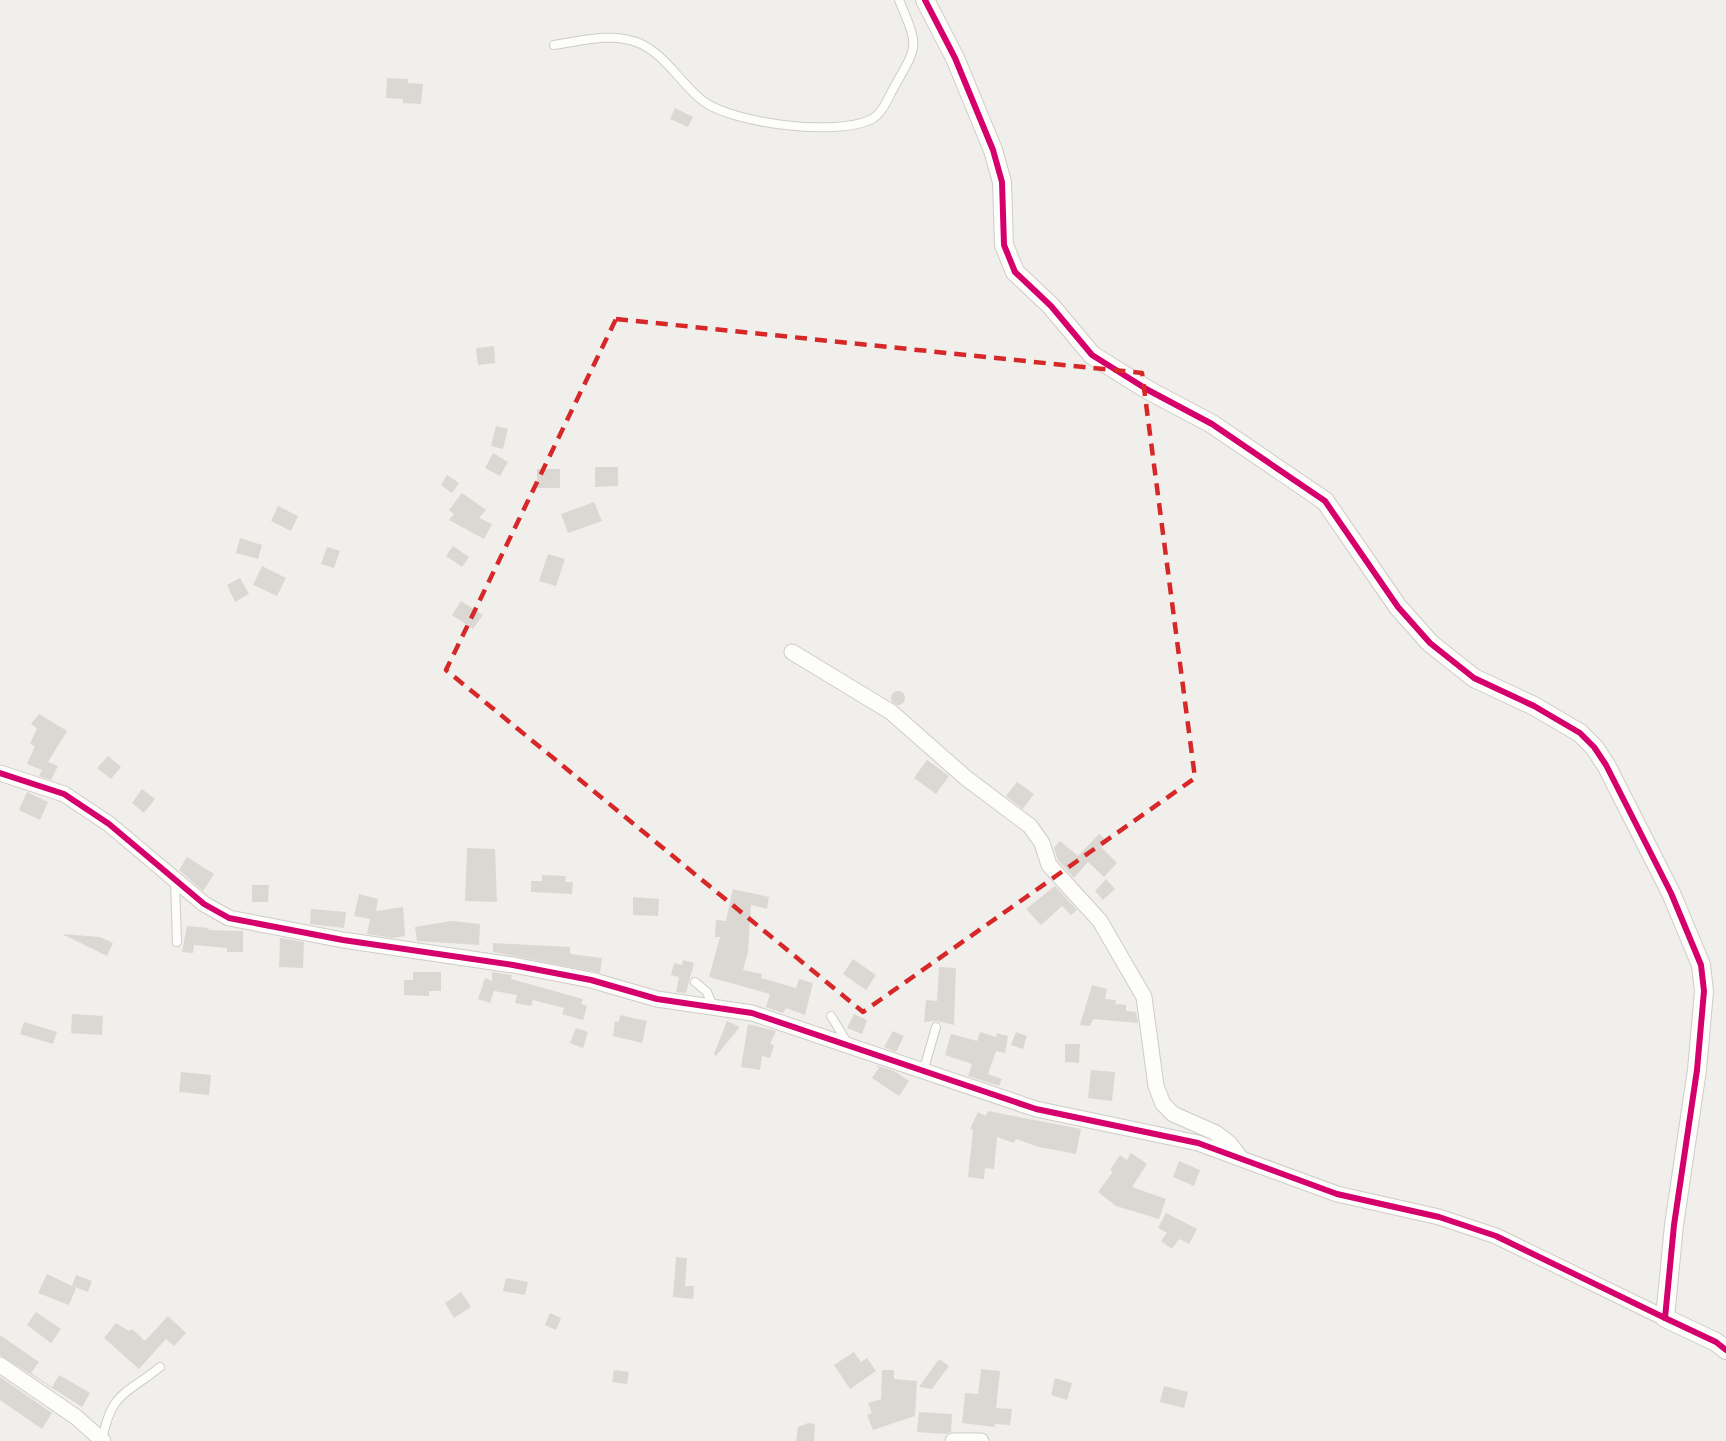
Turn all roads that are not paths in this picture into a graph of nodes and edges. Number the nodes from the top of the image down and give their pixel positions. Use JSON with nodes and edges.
{"nodes":[{"id":1,"x":899,"y":0,"type":"edge"},
{"id":2,"x":925,"y":0,"type":"edge"},
{"id":3,"x":554,"y":45,"type":"dead end"},
{"id":4,"x":792,"y":652,"type":"dead end"},
{"id":5,"x":0,"y":773,"type":"edge"},
{"id":6,"x":175,"y":879,"type":"junction"},
{"id":7,"x":177,"y":942,"type":"dead end"},
{"id":8,"x":696,"y":982,"type":"dead end"},
{"id":9,"x":713,"y":1007,"type":"junction"},
{"id":10,"x":831,"y":1016,"type":"dead end"},
{"id":11,"x":936,"y":1027,"type":"dead end"},
{"id":12,"x":849,"y":1045,"type":"junction"},
{"id":13,"x":923,"y":1072,"type":"junction"},
{"id":14,"x":1240,"y":1157,"type":"junction"},
{"id":15,"x":1665,"y":1318,"type":"junction"},
{"id":16,"x":1726,"y":1350,"type":"edge"},
{"id":17,"x":0,"y":1365,"type":"edge"},
{"id":18,"x":160,"y":1367,"type":"dead end"},
{"id":19,"x":103,"y":1440,"type":"edge"},
{"id":20,"x":953,"y":1441,"type":"edge"},
{"id":21,"x":981,"y":1441,"type":"edge"}],
"edges":[{"from":1,"to":3,"type":"lane"},
{"from":2,"to":15,"type":"street"},
{"from":4,"to":14,"type":"street"},
{"from":5,"to":6,"type":"street"},
{"from":6,"to":7,"type":"lane"},
{"from":6,"to":9,"type":"street"},
{"from":8,"to":9,"type":"lane"},
{"from":9,"to":12,"type":"street"},
{"from":10,"to":12,"type":"lane"},
{"from":11,"to":13,"type":"lane"},
{"from":12,"to":13,"type":"street"},
{"from":13,"to":14,"type":"street"},
{"from":14,"to":15,"type":"street"},
{"from":15,"to":16,"type":"street"},
{"from":17,"to":19,"type":"street"},
{"from":18,"to":19,"type":"lane"},
{"from":20,"to":21,"type":"street"}]}
